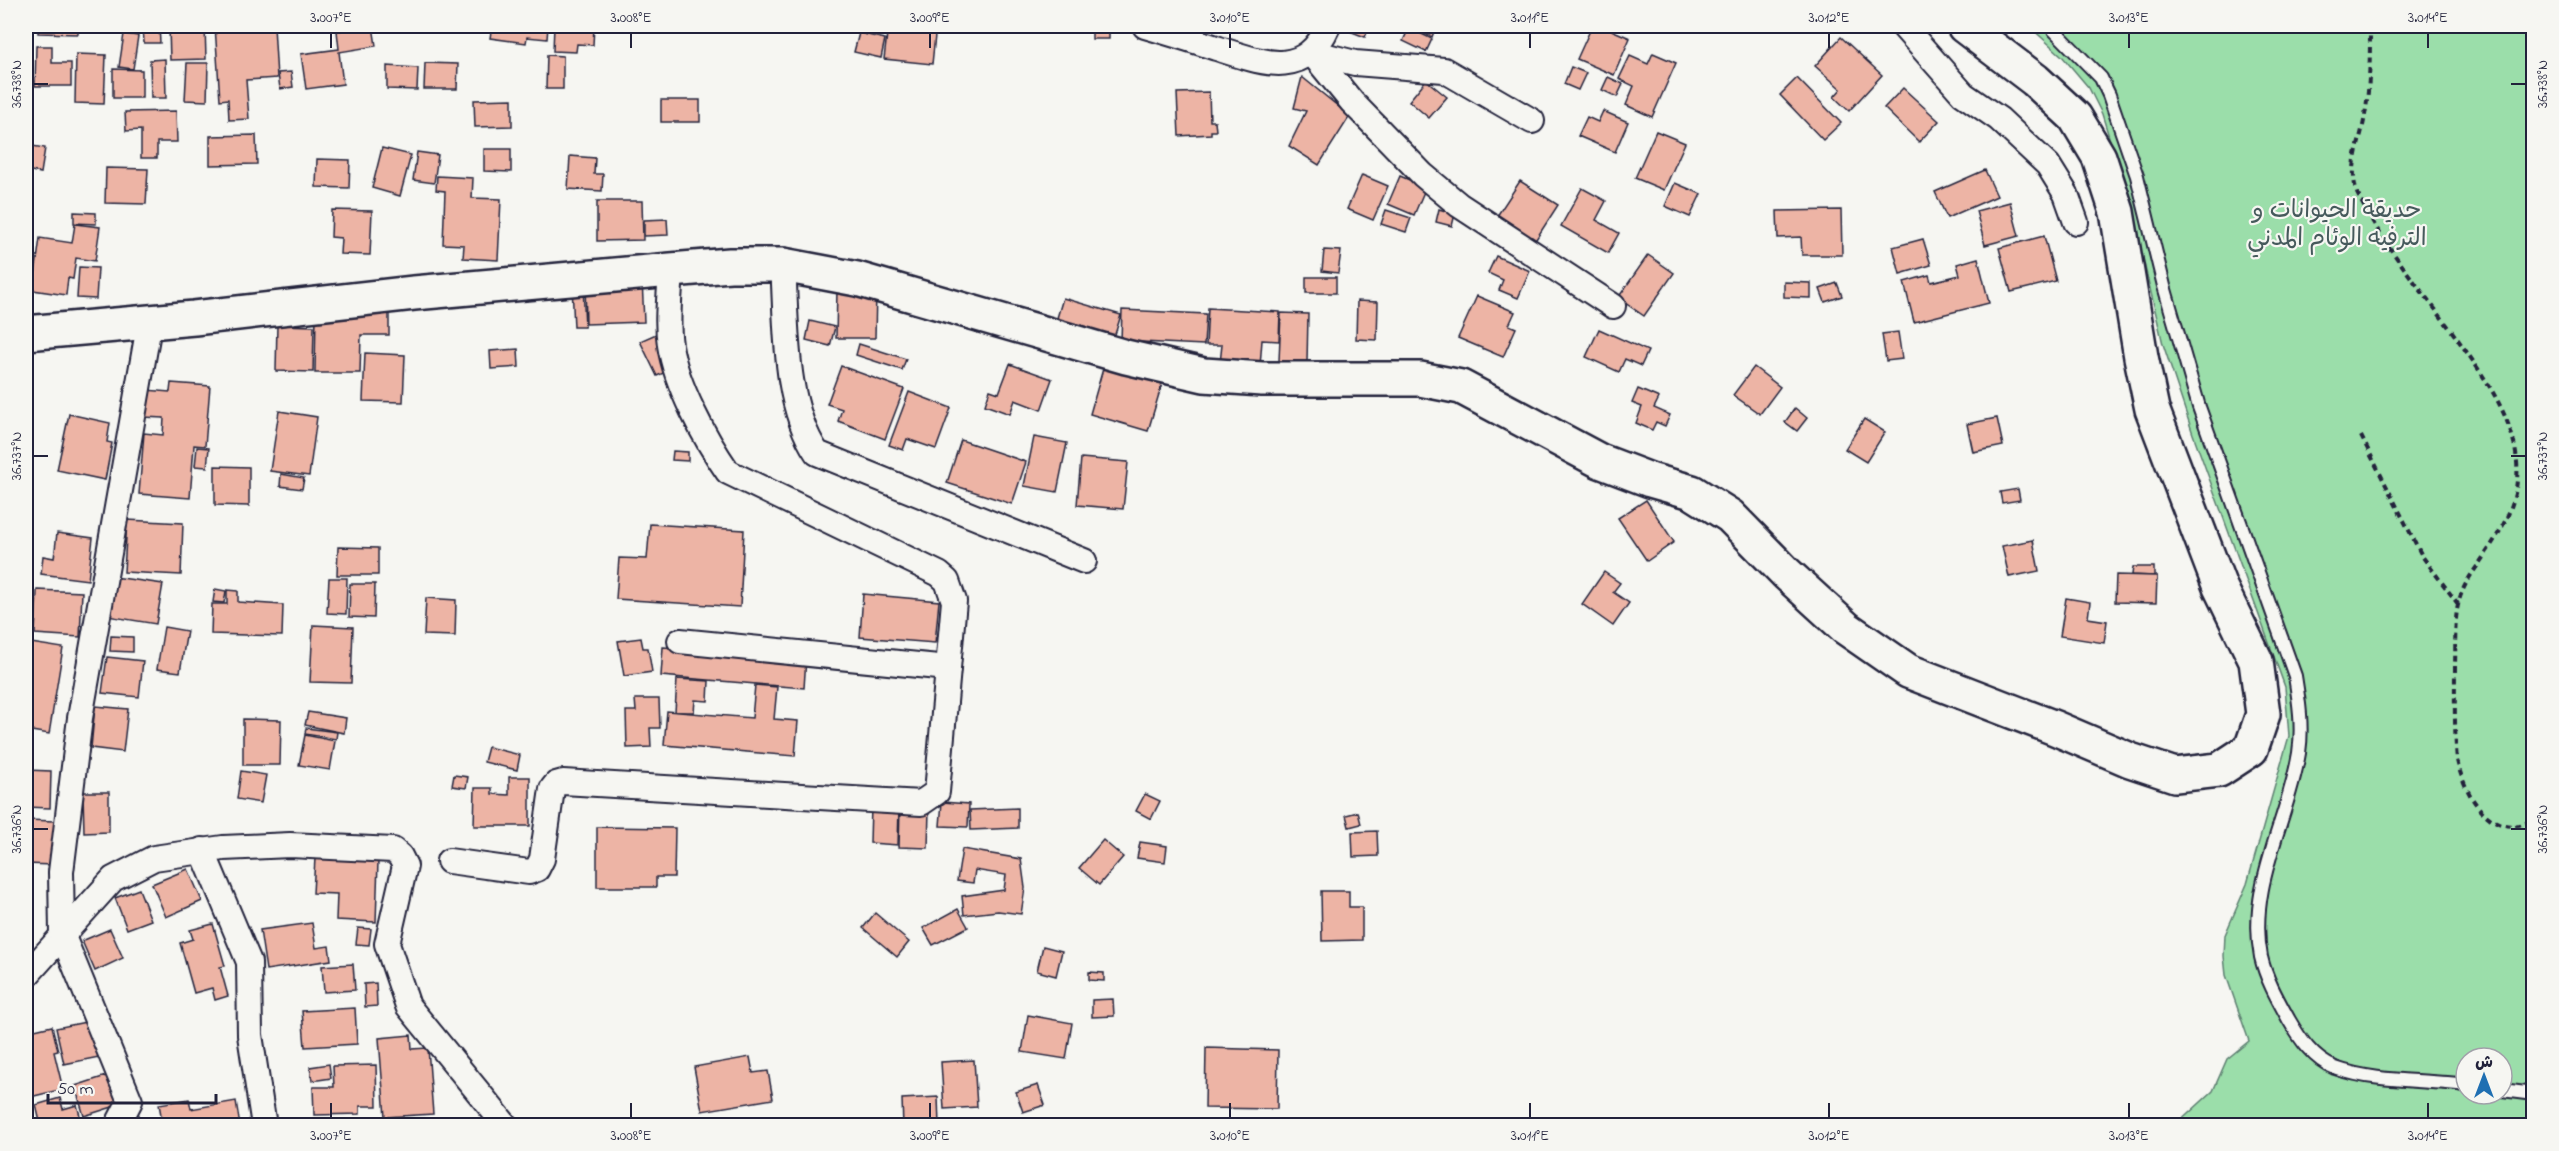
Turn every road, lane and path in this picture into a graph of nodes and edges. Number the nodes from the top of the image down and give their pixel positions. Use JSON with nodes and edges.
{"nodes":[{"id":1,"x":1145,"y":26,"type":"edge"},
{"id":2,"x":1328,"y":26,"type":"edge"},
{"id":3,"x":1903,"y":26,"type":"edge"},
{"id":4,"x":1964,"y":26,"type":"edge"},
{"id":5,"x":2050,"y":26,"type":"edge"},
{"id":6,"x":2370,"y":26,"type":"edge"},
{"id":7,"x":1311,"y":52,"type":"junction"},
{"id":8,"x":1532,"y":122,"type":"dead end"},
{"id":9,"x":2076,"y":222,"type":"dead end"},
{"id":10,"x":783,"y":266,"type":"junction"},
{"id":11,"x":671,"y":270,"type":"junction"},
{"id":12,"x":1613,"y":306,"type":"dead end"},
{"id":13,"x":150,"y":320,"type":"junction"},
{"id":14,"x":26,"y":333,"type":"edge"},
{"id":15,"x":2361,"y":436,"type":"dead end"},
{"id":16,"x":1084,"y":561,"type":"dead end"},
{"id":17,"x":2459,"y":604,"type":"junction"},
{"id":18,"x":680,"y":641,"type":"dead end"},
{"id":19,"x":948,"y":668,"type":"junction"},
{"id":20,"x":2534,"y":819,"type":"edge"},
{"id":21,"x":202,"y":850,"type":"junction"},
{"id":22,"x":450,"y":861,"type":"dead end"},
{"id":23,"x":62,"y":934,"type":"junction"},
{"id":24,"x":26,"y":976,"type":"edge"},
{"id":25,"x":2454,"y":1084,"type":"edge"},
{"id":26,"x":2514,"y":1092,"type":"edge"},
{"id":27,"x":2534,"y":1094,"type":"edge"},
{"id":28,"x":117,"y":1125,"type":"edge"},
{"id":29,"x":264,"y":1125,"type":"edge"},
{"id":30,"x":507,"y":1125,"type":"edge"}],
"edges":[{"from":1,"to":7,"type":"street"},
{"from":2,"to":7,"type":"street"},
{"from":3,"to":9,"type":"street"},
{"from":4,"to":10,"type":"street"},
{"from":5,"to":25,"type":"lane"},
{"from":6,"to":17,"type":"path"},
{"from":7,"to":8,"type":"street"},
{"from":7,"to":12,"type":"street"},
{"from":10,"to":11,"type":"street"},
{"from":10,"to":16,"type":"street"},
{"from":11,"to":13,"type":"street"},
{"from":11,"to":19,"type":"street"},
{"from":13,"to":14,"type":"street"},
{"from":13,"to":23,"type":"street"},
{"from":15,"to":17,"type":"path"},
{"from":17,"to":20,"type":"path"},
{"from":18,"to":19,"type":"street"},
{"from":19,"to":22,"type":"street"},
{"from":21,"to":23,"type":"street"},
{"from":21,"to":29,"type":"street"},
{"from":21,"to":30,"type":"street"},
{"from":23,"to":24,"type":"street"},
{"from":23,"to":28,"type":"street"},
{"from":26,"to":27,"type":"lane"}]}
